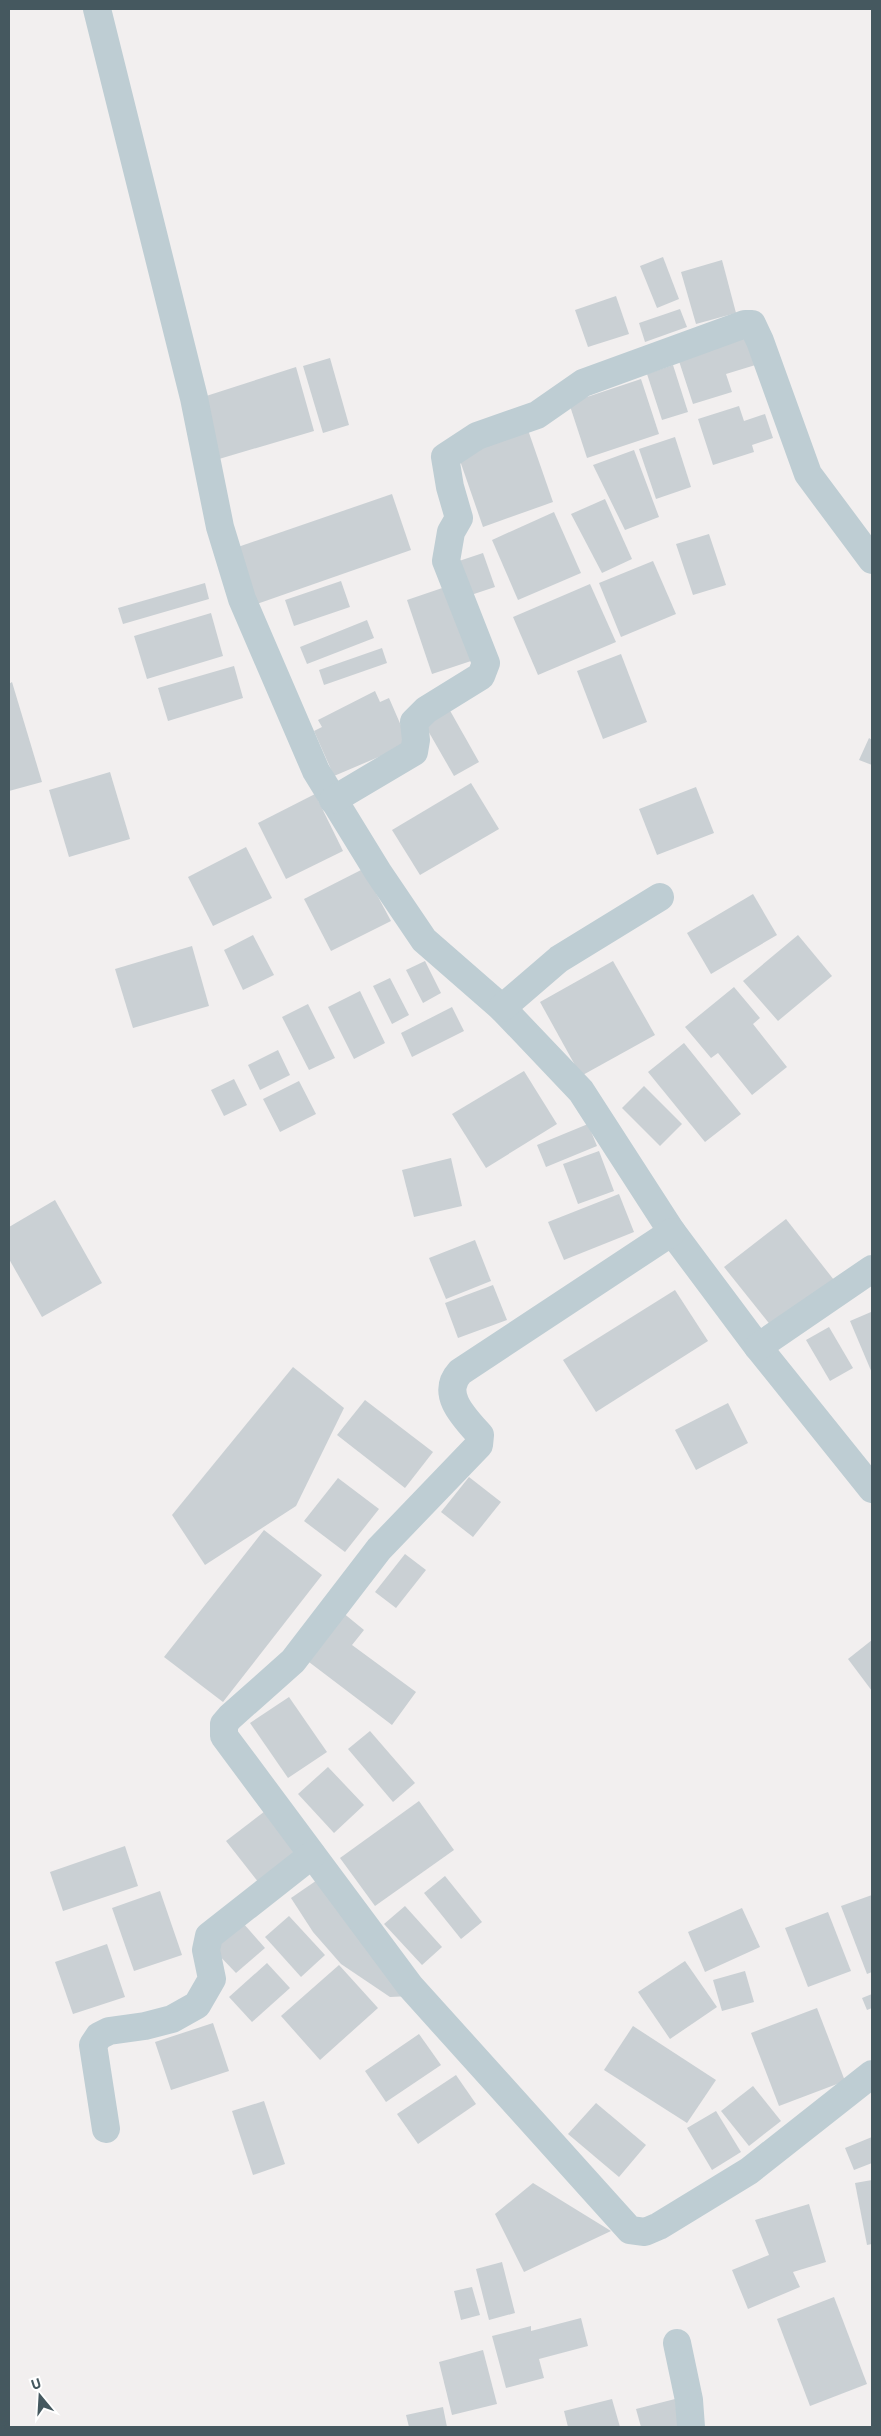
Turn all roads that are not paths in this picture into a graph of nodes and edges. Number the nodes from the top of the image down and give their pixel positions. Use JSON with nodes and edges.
{"nodes":[{"id":1,"x":97,"y":9,"type":"edge"},
{"id":2,"x":872,"y":560,"type":"edge"},
{"id":3,"x":333,"y":800,"type":"junction"},
{"id":4,"x":660,"y":897,"type":"dead end"},
{"id":5,"x":502,"y":1008,"type":"junction"},
{"id":6,"x":672,"y":1232,"type":"junction"},
{"id":7,"x":872,"y":1268,"type":"edge"},
{"id":8,"x":758,"y":1347,"type":"junction"},
{"id":9,"x":872,"y":1489,"type":"edge"},
{"id":10,"x":312,"y":1855,"type":"junction"},
{"id":11,"x":872,"y":2074,"type":"edge"},
{"id":12,"x":106,"y":2129,"type":"dead end"},
{"id":13,"x":678,"y":2343,"type":"dead end"},
{"id":14,"x":690,"y":2427,"type":"edge"}],
"edges":[{"from":1,"to":3,"type":"street"},
{"from":2,"to":3,"type":"street"},
{"from":3,"to":5,"type":"street"},
{"from":4,"to":5,"type":"street"},
{"from":5,"to":6,"type":"street"},
{"from":6,"to":8,"type":"street"},
{"from":6,"to":10,"type":"street"},
{"from":7,"to":8,"type":"street"},
{"from":8,"to":9,"type":"street"},
{"from":10,"to":11,"type":"street"},
{"from":10,"to":12,"type":"street"},
{"from":13,"to":14,"type":"street"}]}
